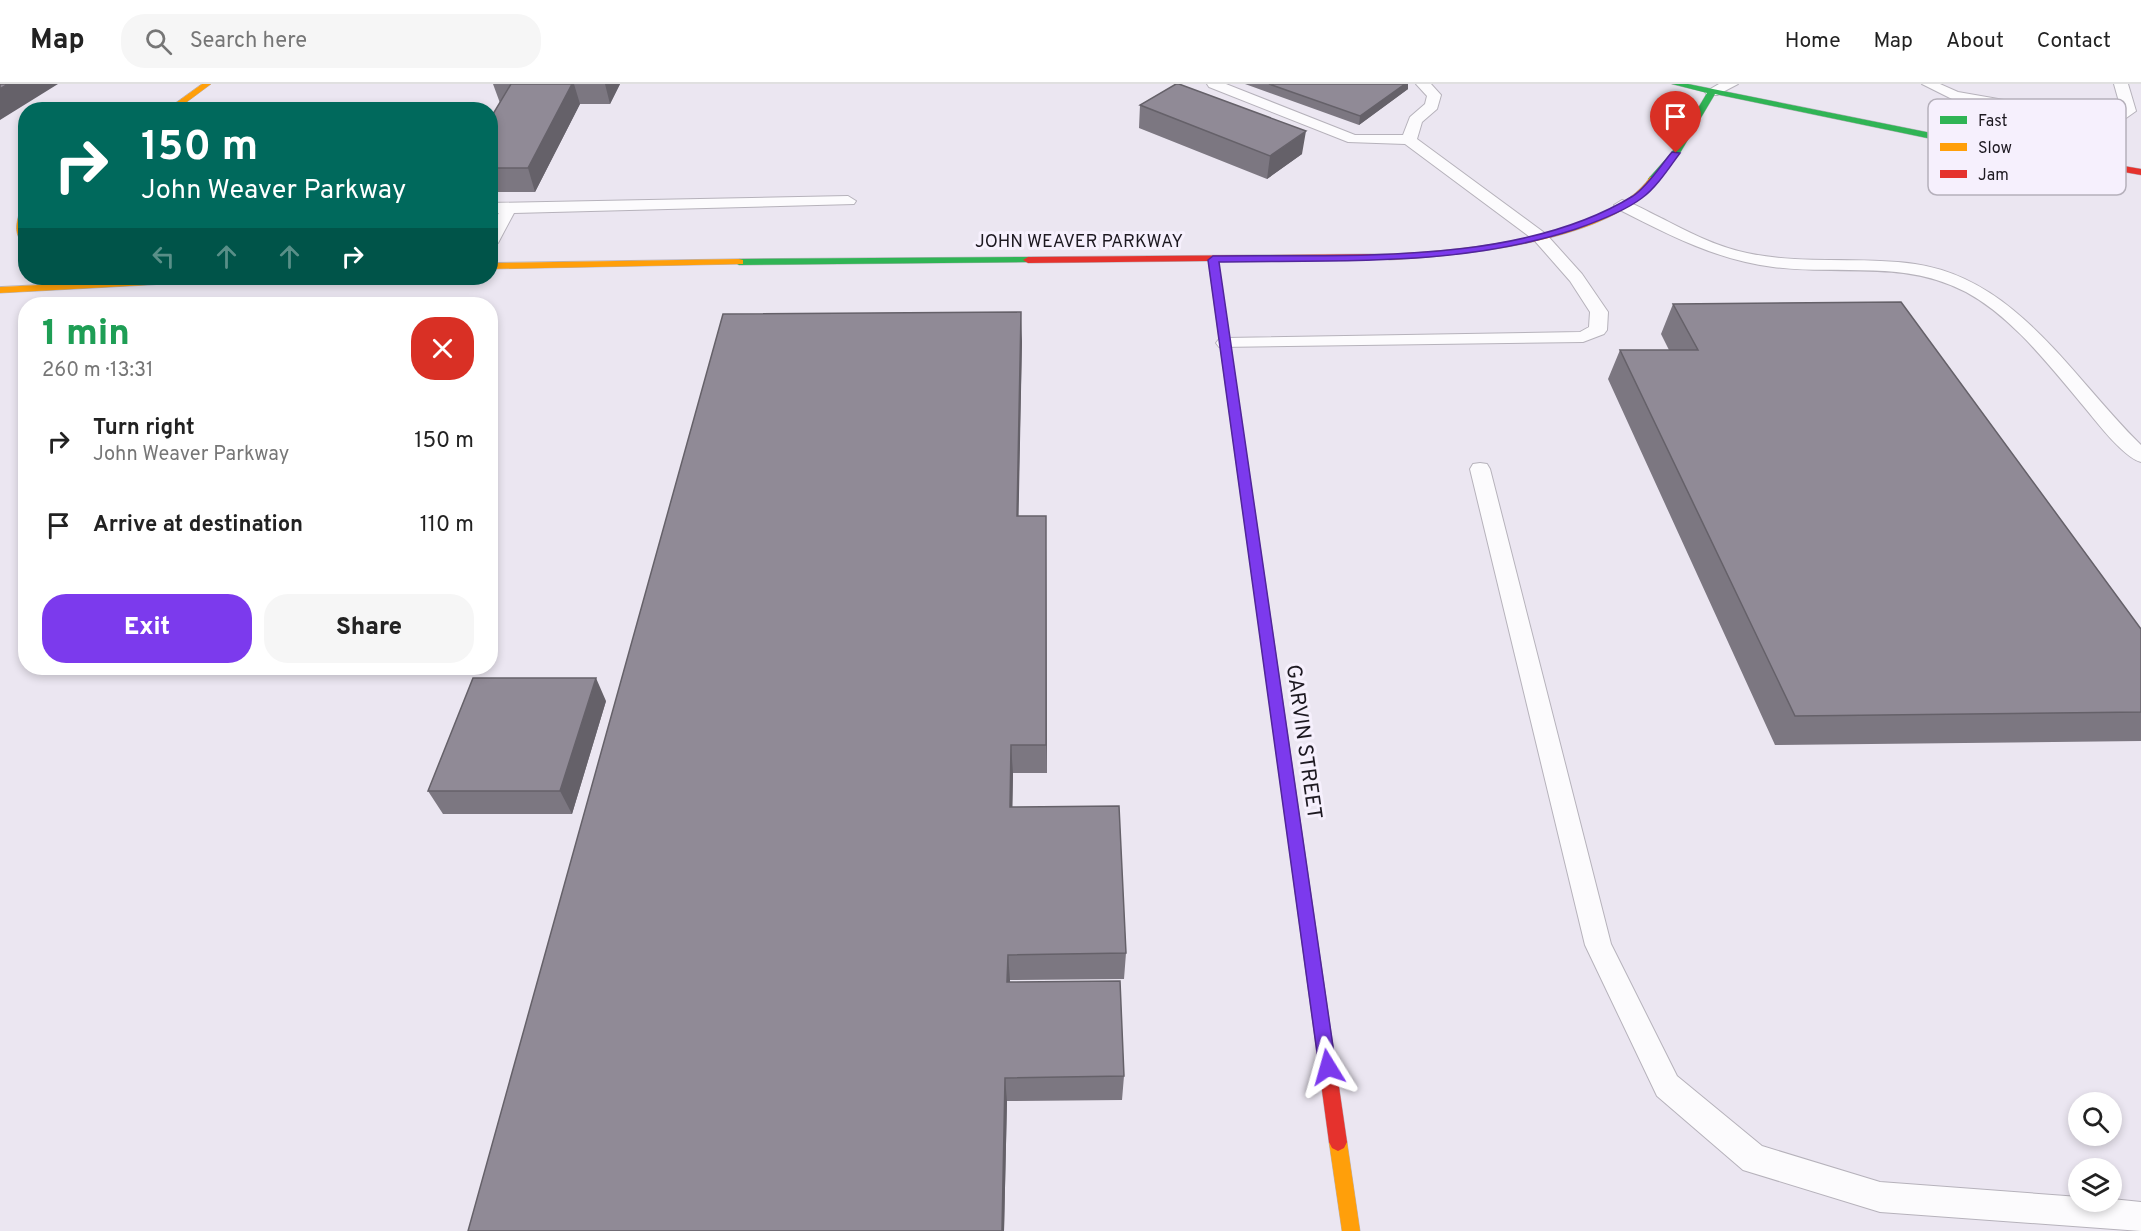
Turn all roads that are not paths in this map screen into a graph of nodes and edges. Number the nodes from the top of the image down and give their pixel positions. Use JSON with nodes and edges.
{"nodes":[{"id":1,"x":207,"y":84,"type":"edge"},
{"id":2,"x":1214,"y":84,"type":"edge"},
{"id":3,"x":1423,"y":84,"type":"edge"},
{"id":4,"x":1676,"y":84,"type":"edge"},
{"id":5,"x":1731,"y":84,"type":"edge"},
{"id":6,"x":1929,"y":84,"type":"edge"},
{"id":7,"x":2121,"y":84,"type":"edge"},
{"id":8,"x":1712,"y":88,"type":"edge"},
{"id":9,"x":1972,"y":99,"type":"edge"},
{"id":10,"x":2125,"y":99,"type":"edge"},
{"id":11,"x":181,"y":102,"type":"edge"},
{"id":12,"x":1928,"y":135,"type":"edge"},
{"id":13,"x":1409,"y":140,"type":"junction"},
{"id":14,"x":2126,"y":169,"type":"edge"},
{"id":15,"x":2141,"y":172,"type":"edge"},
{"id":16,"x":848,"y":201,"type":"dead end"},
{"id":17,"x":1622,"y":206,"type":"junction"},
{"id":18,"x":498,"y":208,"type":"edge"},
{"id":19,"x":509,"y":208,"type":"junction"},
{"id":20,"x":18,"y":216,"type":"edge"},
{"id":21,"x":8,"y":223,"type":"dead end"},
{"id":22,"x":498,"y":228,"type":"edge"},
{"id":23,"x":1540,"y":237,"type":"junction"},
{"id":24,"x":1213,"y":260,"type":"junction"},
{"id":25,"x":498,"y":266,"type":"edge"},
{"id":26,"x":92,"y":285,"type":"edge"},
{"id":27,"x":0,"y":290,"type":"edge"},
{"id":28,"x":1225,"y":343,"type":"junction"},
{"id":29,"x":2141,"y":456,"type":"edge"},
{"id":30,"x":1480,"y":469,"type":"dead end"},
{"id":31,"x":2141,"y":1217,"type":"edge"},
{"id":32,"x":1351,"y":1231,"type":"edge"}],
"edges":[{"from":1,"to":11,"type":"main road"},
{"from":2,"to":13,"type":"lane"},
{"from":3,"to":13,"type":"lane"},
{"from":4,"to":8,"type":"main road"},
{"from":5,"to":8,"type":"lane"},
{"from":6,"to":9,"type":"lane"},
{"from":7,"to":10,"type":"lane"},
{"from":8,"to":12,"type":"main road"},
{"from":8,"to":17,"type":"main road","name":"JOHN WEAVER PARKWAY"},
{"from":13,"to":23,"type":"lane"},
{"from":14,"to":15,"type":"main road"},
{"from":16,"to":19,"type":"lane"},
{"from":17,"to":23,"type":"main road","name":"JOHN WEAVER PARKWAY"},
{"from":17,"to":29,"type":"lane"},
{"from":18,"to":19,"type":"lane"},
{"from":19,"to":22,"type":"lane"},
{"from":20,"to":21,"type":"main road"},
{"from":23,"to":24,"type":"main road","name":"JOHN WEAVER PARKWAY"},
{"from":23,"to":28,"type":"lane"},
{"from":24,"to":25,"type":"main road","name":"JOHN WEAVER PARKWAY"},
{"from":24,"to":28,"type":"main road","name":"GARVIN STREET"},
{"from":26,"to":27,"type":"main road"},
{"from":28,"to":32,"type":"main road","name":"GARVIN STREET"},
{"from":30,"to":31,"type":"lane"}]}
